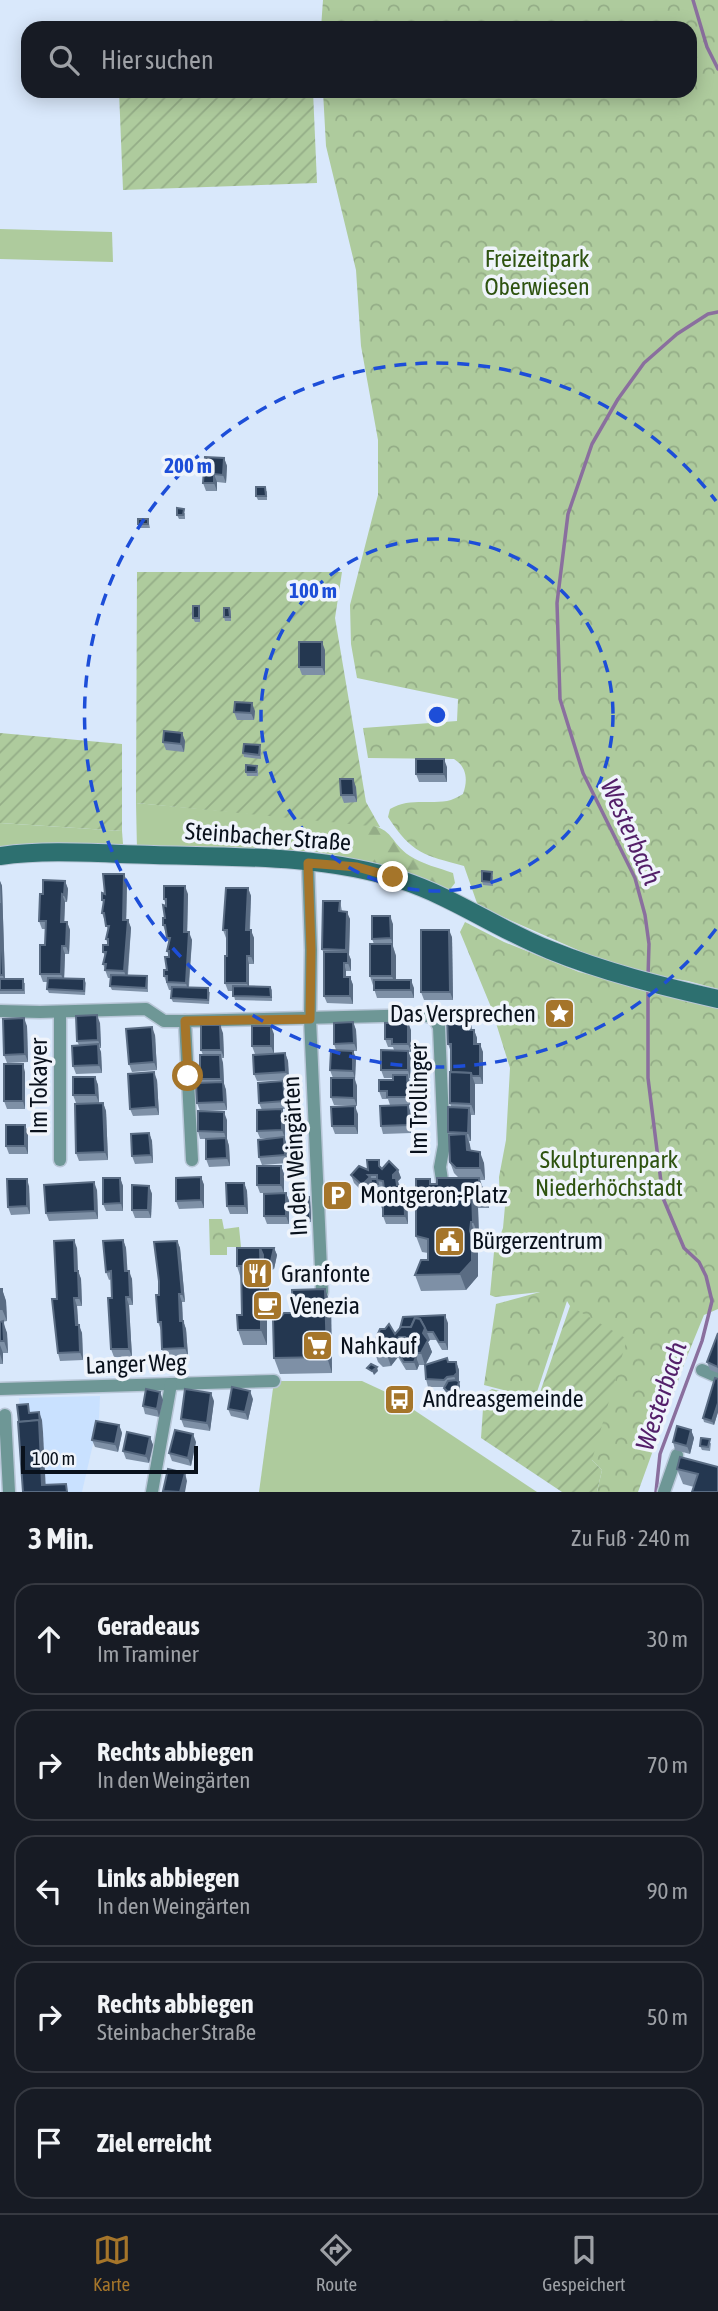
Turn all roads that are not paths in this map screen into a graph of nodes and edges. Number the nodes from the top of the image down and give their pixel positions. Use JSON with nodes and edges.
{"nodes":[{"id":1,"x":0,"y":856,"type":"edge"},
{"id":2,"x":308,"y":863,"type":"junction"},
{"id":3,"x":718,"y":999,"type":"edge"},
{"id":4,"x":0,"y":1011,"type":"edge"},
{"id":5,"x":60,"y":1012,"type":"junction"},
{"id":6,"x":310,"y":1019,"type":"junction"},
{"id":7,"x":185,"y":1021,"type":"junction"},
{"id":8,"x":60,"y":1160,"type":"dead end"},
{"id":9,"x":192,"y":1160,"type":"dead end"},
{"id":10,"x":442,"y":1181,"type":"edge"},
{"id":11,"x":322,"y":1292,"type":"edge"},
{"id":12,"x":702,"y":1370,"type":"dead end"},
{"id":13,"x":718,"y":1377,"type":"edge"},
{"id":14,"x":274,"y":1381,"type":"dead end"},
{"id":15,"x":171,"y":1384,"type":"junction"},
{"id":16,"x":0,"y":1389,"type":"edge"},
{"id":17,"x":5,"y":1415,"type":"dead end"},
{"id":18,"x":677,"y":1455,"type":"dead end"},
{"id":19,"x":9,"y":1492,"type":"edge"},
{"id":20,"x":152,"y":1492,"type":"edge"},
{"id":21,"x":664,"y":1492,"type":"edge"}],
"edges":[{"from":1,"to":2,"type":"main road","name":"Steinbacher Straße"},
{"from":2,"to":3,"type":"main road","name":"Steinbacher Straße"},
{"from":2,"to":6,"type":"street","name":"In den Weingärten"},
{"from":4,"to":5,"type":"street"},
{"from":5,"to":7,"type":"street"},
{"from":5,"to":8,"type":"street","name":"Im Tokayer"},
{"from":6,"to":7,"type":"street"},
{"from":6,"to":10,"type":"street","name":"Im Trollinger"},
{"from":6,"to":11,"type":"street","name":"In den Weingärten"},
{"from":7,"to":9,"type":"street"},
{"from":12,"to":13,"type":"street"},
{"from":14,"to":15,"type":"street","name":"Langer Weg"},
{"from":15,"to":16,"type":"street","name":"Langer Weg"},
{"from":15,"to":20,"type":"street"},
{"from":17,"to":19,"type":"street"},
{"from":18,"to":21,"type":"street"}]}
